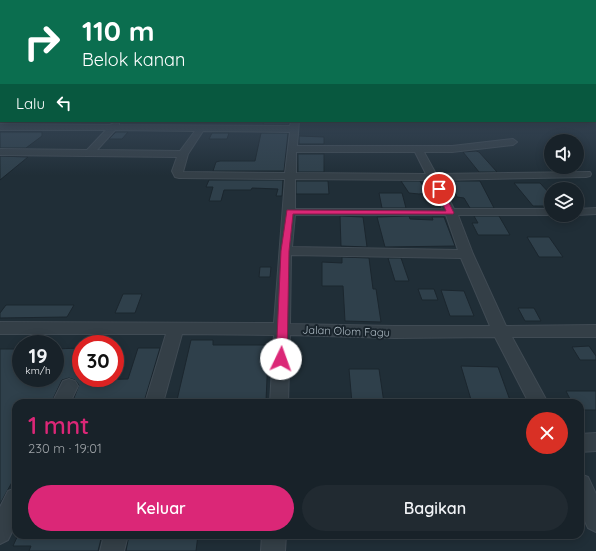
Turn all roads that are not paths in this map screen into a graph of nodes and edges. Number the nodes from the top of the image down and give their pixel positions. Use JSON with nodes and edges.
{"nodes":[{"id":1,"x":116,"y":124,"type":"edge"},
{"id":2,"x":294,"y":125,"type":"edge"},
{"id":3,"x":0,"y":126,"type":"edge"},
{"id":4,"x":112,"y":128,"type":"junction"},
{"id":5,"x":202,"y":128,"type":"junction"},
{"id":6,"x":513,"y":142,"type":"dead end"},
{"id":7,"x":292,"y":149,"type":"junction"},
{"id":8,"x":418,"y":149,"type":"junction"},
{"id":9,"x":0,"y":152,"type":"edge"},
{"id":10,"x":90,"y":153,"type":"junction"},
{"id":11,"x":183,"y":154,"type":"junction"},
{"id":12,"x":586,"y":174,"type":"dead end"},
{"id":13,"x":291,"y":177,"type":"junction"},
{"id":14,"x":433,"y":177,"type":"junction"},
{"id":15,"x":289,"y":212,"type":"junction"},
{"id":16,"x":544,"y":212,"type":"edge"},
{"id":17,"x":584,"y":212,"type":"edge"},
{"id":18,"x":596,"y":212,"type":"edge"},
{"id":19,"x":451,"y":213,"type":"junction"},
{"id":20,"x":285,"y":251,"type":"junction"},
{"id":21,"x":466,"y":254,"type":"junction"},
{"id":22,"x":0,"y":328,"type":"edge"},
{"id":23,"x":176,"y":328,"type":"junction"},
{"id":24,"x":282,"y":329,"type":"junction"},
{"id":25,"x":596,"y":331,"type":"edge"},
{"id":26,"x":501,"y":332,"type":"junction"},
{"id":27,"x":70,"y":386,"type":"dead end"},
{"id":28,"x":63,"y":399,"type":"edge"},
{"id":29,"x":155,"y":399,"type":"edge"},
{"id":30,"x":279,"y":399,"type":"edge"},
{"id":31,"x":537,"y":399,"type":"edge"},
{"id":32,"x":596,"y":442,"type":"edge"},
{"id":33,"x":584,"y":443,"type":"edge"},
{"id":34,"x":584,"y":493,"type":"edge"},
{"id":35,"x":12,"y":507,"type":"edge"},
{"id":36,"x":596,"y":520,"type":"edge"},
{"id":37,"x":0,"y":532,"type":"edge"},
{"id":38,"x":115,"y":539,"type":"edge"},
{"id":39,"x":274,"y":539,"type":"edge"},
{"id":40,"x":112,"y":551,"type":"edge"},
{"id":41,"x":273,"y":551,"type":"edge"}],
"edges":[{"from":1,"to":4,"type":"street"},
{"from":2,"to":5,"type":"street"},
{"from":2,"to":7,"type":"street"},
{"from":3,"to":4,"type":"street"},
{"from":4,"to":5,"type":"street"},
{"from":4,"to":10,"type":"street"},
{"from":5,"to":11,"type":"street"},
{"from":6,"to":8,"type":"street"},
{"from":7,"to":8,"type":"street"},
{"from":7,"to":13,"type":"street"},
{"from":8,"to":14,"type":"street"},
{"from":9,"to":10,"type":"street"},
{"from":10,"to":11,"type":"street"},
{"from":11,"to":13,"type":"street"},
{"from":12,"to":14,"type":"street"},
{"from":13,"to":14,"type":"street"},
{"from":13,"to":15,"type":"street"},
{"from":14,"to":19,"type":"street"},
{"from":15,"to":19,"type":"street"},
{"from":15,"to":20,"type":"street"},
{"from":16,"to":19,"type":"street"},
{"from":17,"to":18,"type":"street"},
{"from":19,"to":21,"type":"street"},
{"from":20,"to":21,"type":"street"},
{"from":20,"to":24,"type":"street"},
{"from":21,"to":26,"type":"street"},
{"from":22,"to":23,"type":"street","name":"Jalan Olom Fagu"},
{"from":23,"to":24,"type":"street","name":"Jalan Olom Fagu"},
{"from":23,"to":29,"type":"street"},
{"from":24,"to":26,"type":"street","name":"Jalan Olom Fagu"},
{"from":24,"to":30,"type":"street"},
{"from":25,"to":26,"type":"street","name":"Jalan Olom Fagu"},
{"from":26,"to":31,"type":"street"},
{"from":27,"to":28,"type":"street"},
{"from":32,"to":33,"type":"street"},
{"from":34,"to":36,"type":"street"},
{"from":35,"to":37,"type":"street"},
{"from":38,"to":40,"type":"street"},
{"from":39,"to":41,"type":"street"}]}
